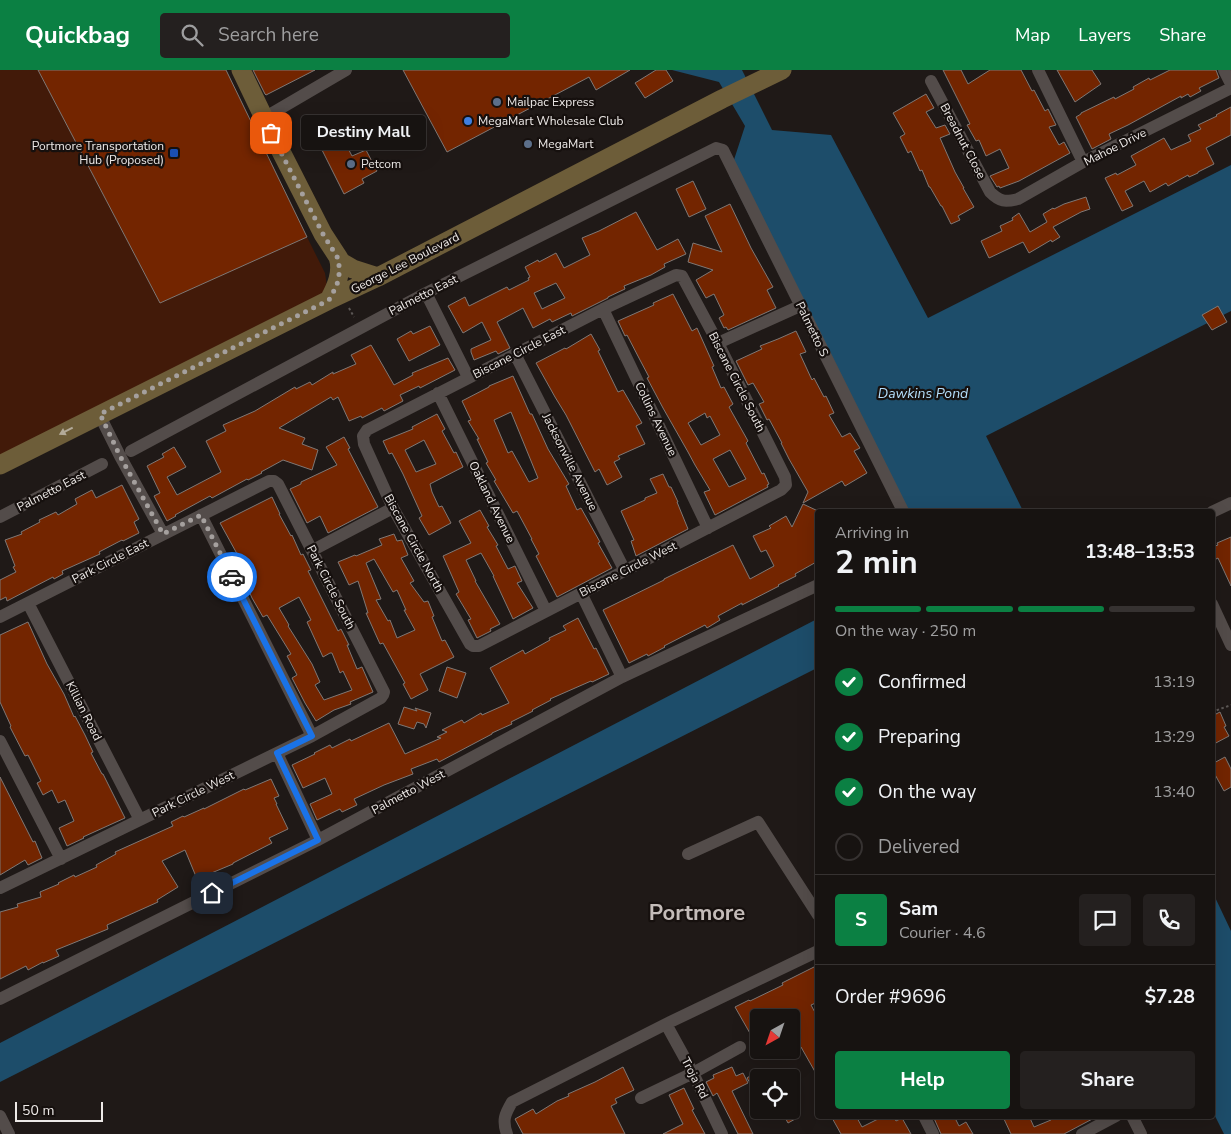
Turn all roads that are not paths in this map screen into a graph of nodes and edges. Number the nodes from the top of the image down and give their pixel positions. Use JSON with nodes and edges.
{"nodes":[{"id":1,"x":241,"y":70,"type":"edge"},
{"id":2,"x":346,"y":70,"type":"edge"},
{"id":3,"x":782,"y":70,"type":"edge"},
{"id":4,"x":1038,"y":70,"type":"edge"},
{"id":5,"x":1224,"y":70,"type":"edge"},
{"id":6,"x":931,"y":81,"type":"dead end"},
{"id":7,"x":1231,"y":84,"type":"edge"},
{"id":8,"x":1231,"y":88,"type":"edge"},
{"id":9,"x":264,"y":118,"type":"junction"},
{"id":10,"x":720,"y":149,"type":"joint"},
{"id":11,"x":1083,"y":162,"type":"junction"},
{"id":12,"x":998,"y":200,"type":"joint"},
{"id":13,"x":338,"y":257,"type":"junction"},
{"id":14,"x":679,"y":275,"type":"joint"},
{"id":15,"x":378,"y":277,"type":"junction"},
{"id":16,"x":426,"y":293,"type":"junction"},
{"id":17,"x":335,"y":297,"type":"junction"},
{"id":18,"x":800,"y":306,"type":"junction"},
{"id":19,"x":603,"y":309,"type":"junction"},
{"id":20,"x":718,"y":343,"type":"junction"},
{"id":21,"x":515,"y":354,"type":"junction"},
{"id":22,"x":468,"y":378,"type":"junction"},
{"id":23,"x":438,"y":393,"type":"junction"},
{"id":24,"x":100,"y":414,"type":"junction"},
{"id":25,"x":363,"y":436,"type":"joint"},
{"id":26,"x":131,"y":451,"type":"dead end"},
{"id":27,"x":102,"y":464,"type":"dead end"},
{"id":28,"x":0,"y":465,"type":"edge"},
{"id":29,"x":274,"y":481,"type":"joint"},
{"id":30,"x":781,"y":490,"type":"joint"},
{"id":31,"x":1231,"y":503,"type":"edge"},
{"id":32,"x":393,"y":508,"type":"junction"},
{"id":33,"x":902,"y":509,"type":"edge"},
{"id":34,"x":1215,"y":511,"type":"edge"},
{"id":35,"x":201,"y":515,"type":"junction"},
{"id":36,"x":0,"y":517,"type":"edge"},
{"id":37,"x":708,"y":528,"type":"junction"},
{"id":38,"x":163,"y":534,"type":"junction"},
{"id":39,"x":313,"y":550,"type":"junction"},
{"id":40,"x":625,"y":571,"type":"junction"},
{"id":41,"x":815,"y":586,"type":"edge"},
{"id":42,"x":581,"y":593,"type":"junction"},
{"id":43,"x":28,"y":603,"type":"junction"},
{"id":44,"x":1215,"y":610,"type":"edge"},
{"id":45,"x":546,"y":611,"type":"junction"},
{"id":46,"x":0,"y":617,"type":"edge"},
{"id":47,"x":1231,"y":645,"type":"edge"},
{"id":48,"x":473,"y":646,"type":"joint"},
{"id":49,"x":622,"y":677,"type":"junction"},
{"id":50,"x":383,"y":695,"type":"joint"},
{"id":51,"x":312,"y":736,"type":"junction"},
{"id":52,"x":0,"y":741,"type":"edge"},
{"id":53,"x":277,"y":753,"type":"junction"},
{"id":54,"x":140,"y":820,"type":"junction"},
{"id":55,"x":318,"y":840,"type":"junction"},
{"id":56,"x":688,"y":854,"type":"dead end"},
{"id":57,"x":61,"y":859,"type":"junction"},
{"id":58,"x":0,"y":888,"type":"edge"},
{"id":59,"x":815,"y":910,"type":"edge"},
{"id":60,"x":815,"y":953,"type":"edge"},
{"id":61,"x":0,"y":999,"type":"edge"},
{"id":62,"x":666,"y":1024,"type":"junction"},
{"id":63,"x":740,"y":1047,"type":"dead end"},
{"id":64,"x":693,"y":1072,"type":"junction"},
{"id":65,"x":641,"y":1098,"type":"dead end"},
{"id":66,"x":0,"y":1116,"type":"edge"},
{"id":67,"x":926,"y":1119,"type":"edge"},
{"id":68,"x":1110,"y":1119,"type":"edge"},
{"id":69,"x":1134,"y":1119,"type":"edge"},
{"id":70,"x":9,"y":1134,"type":"edge"},
{"id":71,"x":507,"y":1134,"type":"edge"},
{"id":72,"x":722,"y":1134,"type":"edge"},
{"id":73,"x":933,"y":1134,"type":"edge"},
{"id":74,"x":1082,"y":1134,"type":"edge"},
{"id":75,"x":1141,"y":1134,"type":"edge"}],
"edges":[{"from":1,"to":9,"type":"main road"},
{"from":2,"to":9,"type":"street"},
{"from":3,"to":15,"type":"main road","name":"George Lee Boulevard"},
{"from":4,"to":11,"type":"street"},
{"from":5,"to":7,"type":"street"},
{"from":6,"to":12,"type":"street","name":"Breadnut Close"},
{"from":8,"to":11,"type":"street","name":"Mahoe Drive"},
{"from":9,"to":13,"type":"main road"},
{"from":10,"to":16,"type":"street","name":"Palmetto East"},
{"from":10,"to":18,"type":"street","name":"Palmetto S"},
{"from":11,"to":12,"type":"street","name":"Mahoe Drive"},
{"from":13,"to":15,"type":"main road"},
{"from":13,"to":17,"type":"main road"},
{"from":14,"to":19,"type":"street","name":"Biscane Circle East"},
{"from":14,"to":20,"type":"street","name":"Biscane Circle South"},
{"from":15,"to":17,"type":"main road","name":"George Lee Boulevard"},
{"from":16,"to":22,"type":"street"},
{"from":16,"to":26,"type":"street","name":"Palmetto East"},
{"from":17,"to":24,"type":"main road","name":"George Lee Boulevard"},
{"from":18,"to":20,"type":"street"},
{"from":18,"to":33,"type":"street","name":"Palmetto S"},
{"from":19,"to":21,"type":"street","name":"Biscane Circle East"},
{"from":19,"to":37,"type":"street","name":"Collins Avenue"},
{"from":20,"to":30,"type":"street","name":"Biscane Circle South"},
{"from":21,"to":22,"type":"street","name":"Biscane Circle East"},
{"from":21,"to":40,"type":"street","name":"Jacksonville Avenue"},
{"from":22,"to":23,"type":"street","name":"Biscane Circle East"},
{"from":23,"to":25,"type":"street","name":"Biscane Circle East"},
{"from":23,"to":45,"type":"street","name":"Oakland Avenue"},
{"from":24,"to":28,"type":"main road","name":"George Lee Boulevard","one_way":true},
{"from":24,"to":38,"type":"street"},
{"from":25,"to":32,"type":"street","name":"Biscane Circle North"},
{"from":27,"to":36,"type":"street","name":"Palmetto East"},
{"from":29,"to":35,"type":"street","name":"Park Circle East"},
{"from":29,"to":39,"type":"street","name":"Park Circle South"},
{"from":30,"to":37,"type":"street","name":"Biscane Circle West"},
{"from":31,"to":34,"type":"street"},
{"from":32,"to":39,"type":"street"},
{"from":32,"to":48,"type":"street","name":"Biscane Circle North"},
{"from":35,"to":38,"type":"street","name":"Park Circle East"},
{"from":35,"to":51,"type":"street"},
{"from":37,"to":40,"type":"street","name":"Biscane Circle West"},
{"from":38,"to":43,"type":"street","name":"Park Circle East"},
{"from":39,"to":50,"type":"street","name":"Park Circle South"},
{"from":40,"to":42,"type":"street","name":"Biscane Circle West"},
{"from":41,"to":49,"type":"street","name":"Palmetto West"},
{"from":42,"to":45,"type":"street","name":"Biscane Circle West"},
{"from":42,"to":49,"type":"street"},
{"from":43,"to":46,"type":"street","name":"Park Circle East"},
{"from":43,"to":54,"type":"street","name":"Killian Road"},
{"from":44,"to":47,"type":"street"},
{"from":45,"to":48,"type":"street","name":"Biscane Circle West"},
{"from":49,"to":55,"type":"street","name":"Palmetto West"},
{"from":50,"to":51,"type":"street","name":"Park Circle West"},
{"from":51,"to":53,"type":"street","name":"Park Circle West"},
{"from":52,"to":57,"type":"street"},
{"from":53,"to":54,"type":"street","name":"Park Circle West"},
{"from":53,"to":55,"type":"street"},
{"from":54,"to":57,"type":"street","name":"Park Circle West"},
{"from":55,"to":61,"type":"street","name":"Palmetto West"},
{"from":56,"to":59,"type":"street"},
{"from":57,"to":58,"type":"street","name":"Park Circle West"},
{"from":60,"to":62,"type":"street"},
{"from":62,"to":64,"type":"street","name":"Troja Rd"},
{"from":62,"to":71,"type":"street"},
{"from":63,"to":64,"type":"street"},
{"from":64,"to":65,"type":"street"},
{"from":64,"to":72,"type":"street","name":"Troja Rd"},
{"from":66,"to":70,"type":"street"},
{"from":67,"to":73,"type":"street"},
{"from":68,"to":74,"type":"street"},
{"from":69,"to":75,"type":"street"}]}
